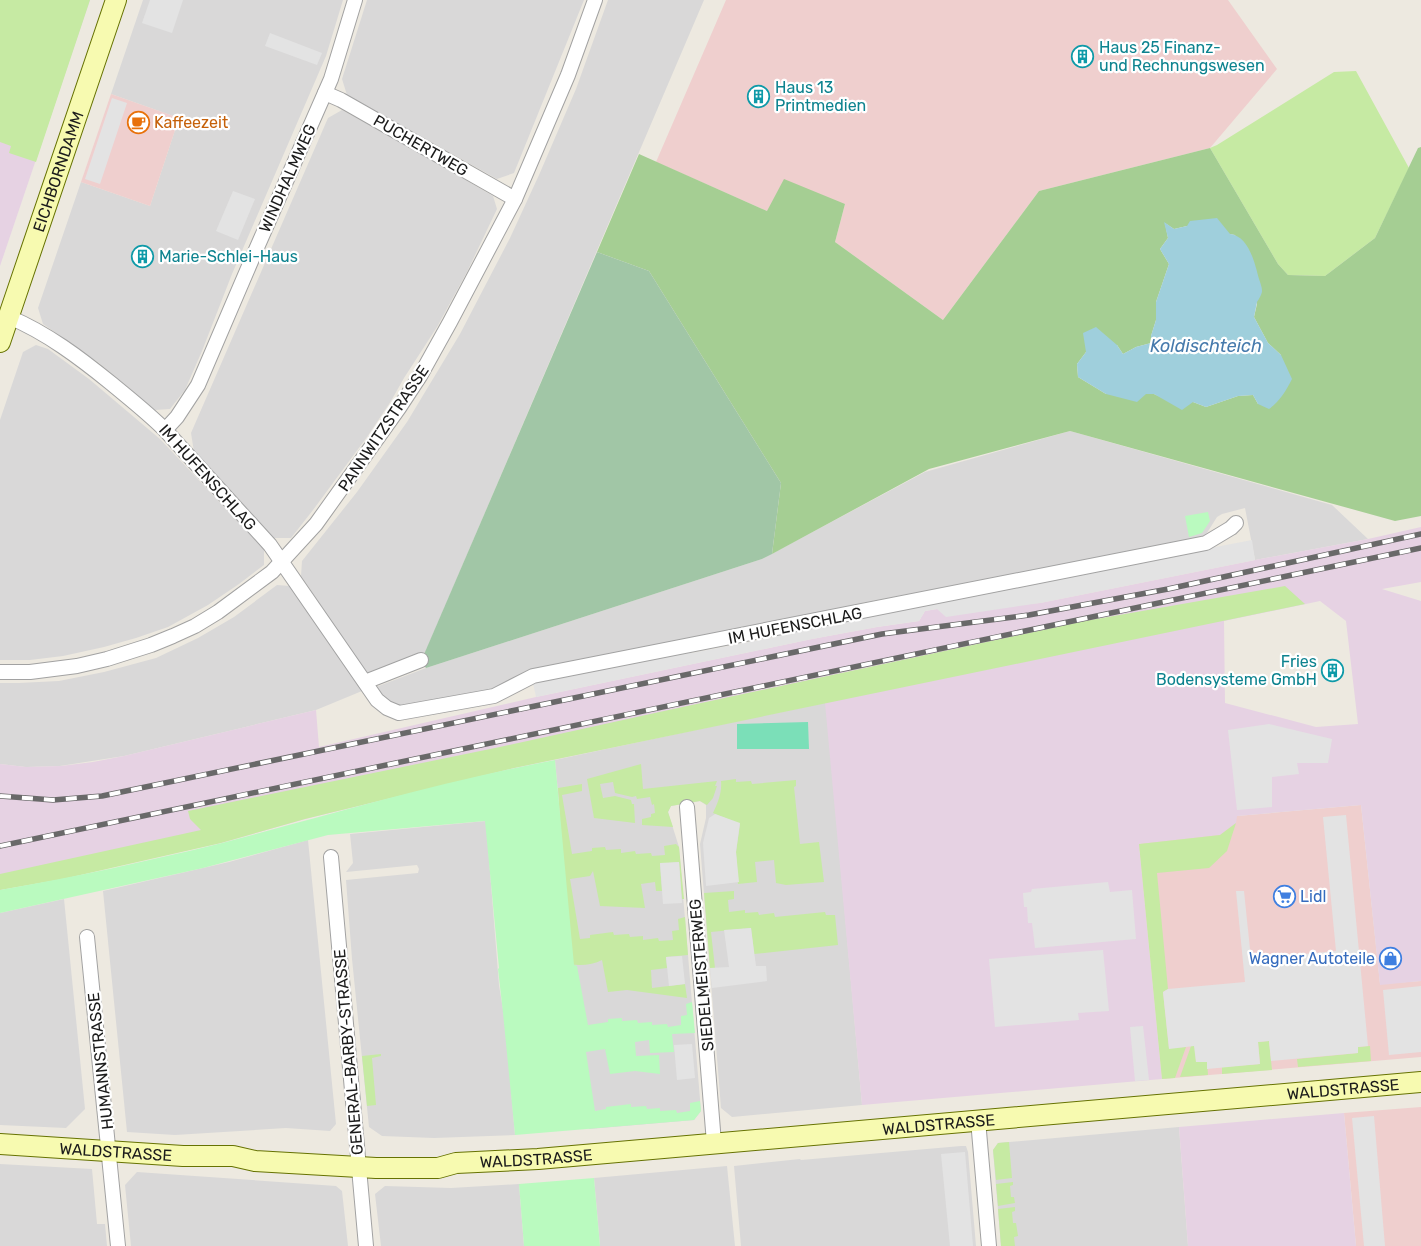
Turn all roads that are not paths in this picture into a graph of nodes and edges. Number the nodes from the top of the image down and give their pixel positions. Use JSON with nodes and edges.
{"nodes":[{"id":1,"x":116,"y":0,"type":"edge"},
{"id":2,"x":355,"y":0,"type":"edge"},
{"id":3,"x":595,"y":0,"type":"edge"},
{"id":4,"x":325,"y":93,"type":"junction"},
{"id":5,"x":515,"y":199,"type":"junction"},
{"id":6,"x":9,"y":317,"type":"junction"},
{"id":7,"x":0,"y":342,"type":"edge"},
{"id":8,"x":165,"y":430,"type":"junction"},
{"id":9,"x":1236,"y":523,"type":"dead end"},
{"id":10,"x":282,"y":561,"type":"junction"},
{"id":11,"x":421,"y":660,"type":"dead end"},
{"id":12,"x":0,"y":672,"type":"edge"},
{"id":13,"x":364,"y":682,"type":"junction"},
{"id":14,"x":687,"y":807,"type":"dead end"},
{"id":15,"x":331,"y":857,"type":"dead end"},
{"id":16,"x":88,"y":936,"type":"dead end"},
{"id":17,"x":1421,"y":1082,"type":"edge"},
{"id":18,"x":978,"y":1120,"type":"junction"},
{"id":19,"x":714,"y":1143,"type":"junction"},
{"id":20,"x":0,"y":1144,"type":"edge"},
{"id":21,"x":109,"y":1152,"type":"junction"},
{"id":22,"x":358,"y":1161,"type":"junction"},
{"id":23,"x":118,"y":1246,"type":"edge"},
{"id":24,"x":366,"y":1246,"type":"edge"},
{"id":25,"x":989,"y":1246,"type":"edge"}],
"edges":[{"from":1,"to":6,"type":"main road","name":"EICHBORNDAMM"},
{"from":2,"to":4,"type":"street","name":"WINDHALMWEG"},
{"from":3,"to":5,"type":"street","name":"PANNWITZSTRASSE"},
{"from":4,"to":5,"type":"street","name":"PUCHERTWEG"},
{"from":4,"to":8,"type":"street","name":"WINDHALMWEG"},
{"from":5,"to":10,"type":"street","name":"PANNWITZSTRASSE"},
{"from":6,"to":7,"type":"main road","name":"EICHBORNDAMM"},
{"from":6,"to":8,"type":"street","name":"IM HUFENSCHLAG"},
{"from":8,"to":10,"type":"street","name":"IM HUFENSCHLAG"},
{"from":9,"to":13,"type":"street","name":"IM HUFENSCHLAG"},
{"from":10,"to":12,"type":"street","name":"PANNWITZSTRASSE"},
{"from":10,"to":13,"type":"street","name":"IM HUFENSCHLAG"},
{"from":11,"to":13,"type":"street"},
{"from":14,"to":19,"type":"street","name":"SIEDELMEISTERWEG"},
{"from":15,"to":22,"type":"street","name":"GENERAL-BARBY-STRASSE"},
{"from":16,"to":21,"type":"street","name":"HUMANNSTRASSE"},
{"from":17,"to":18,"type":"main road","name":"WALDSTRASSE"},
{"from":18,"to":19,"type":"main road","name":"WALDSTRASSE"},
{"from":18,"to":25,"type":"street"},
{"from":19,"to":22,"type":"main road","name":"WALDSTRASSE"},
{"from":20,"to":21,"type":"main road","name":"WALDSTRASSE"},
{"from":21,"to":22,"type":"main road","name":"WALDSTRASSE"},
{"from":21,"to":23,"type":"street","name":"HUMANNSTRASSE"},
{"from":22,"to":24,"type":"street","name":"GENERAL-BARBY-STRASSE"}]}
